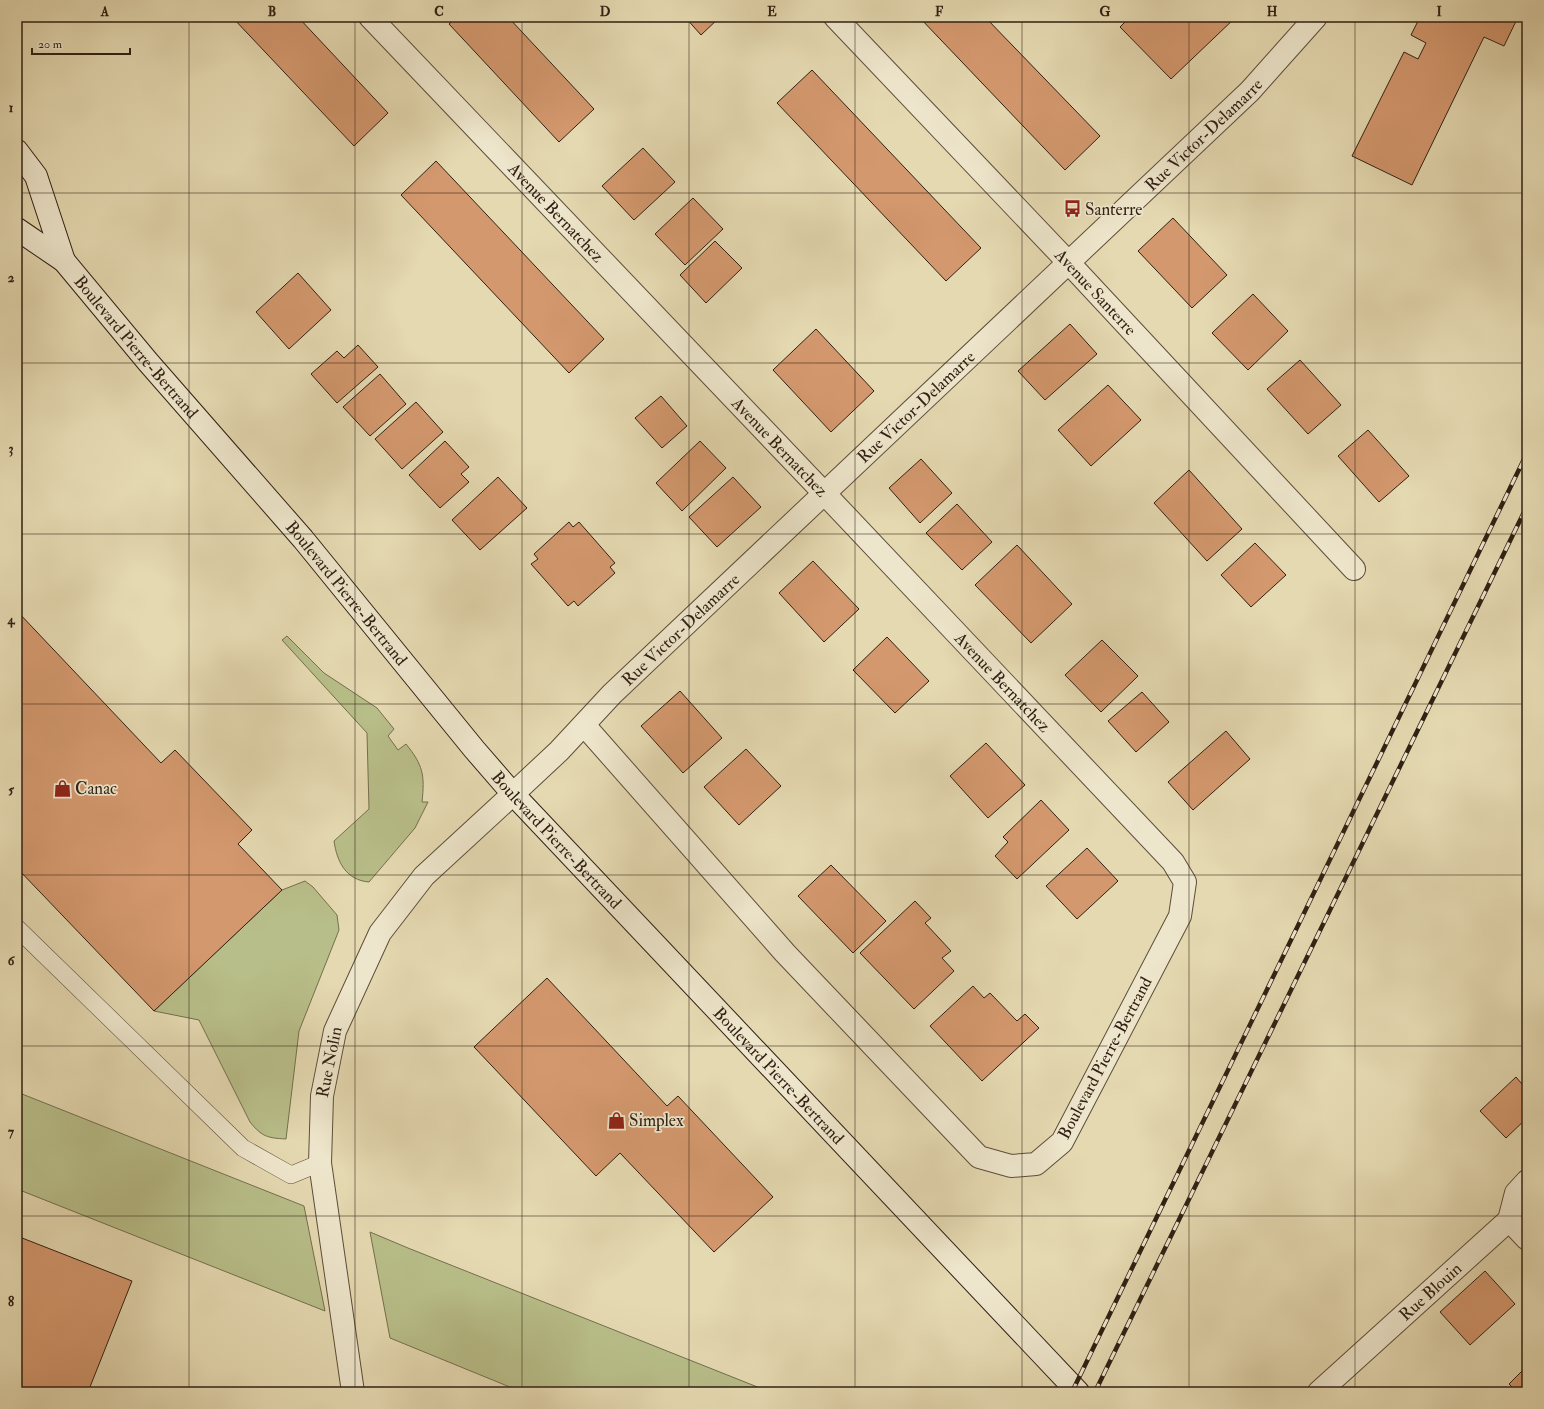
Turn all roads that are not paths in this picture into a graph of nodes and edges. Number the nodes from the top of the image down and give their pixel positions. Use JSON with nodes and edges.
{"nodes":[{"id":1,"x":370,"y":17,"type":"edge"},
{"id":2,"x":835,"y":17,"type":"edge"},
{"id":3,"x":1316,"y":17,"type":"edge"},
{"id":4,"x":17,"y":151,"type":"edge"},
{"id":5,"x":17,"y":229,"type":"edge"},
{"id":6,"x":64,"y":262,"type":"junction"},
{"id":7,"x":1068,"y":262,"type":"junction"},
{"id":8,"x":824,"y":493,"type":"junction"},
{"id":9,"x":1354,"y":569,"type":"dead end"},
{"id":10,"x":584,"y":725,"type":"junction"},
{"id":11,"x":513,"y":794,"type":"junction"},
{"id":12,"x":1185,"y":882,"type":"joint"},
{"id":13,"x":17,"y":928,"type":"edge"},
{"id":14,"x":320,"y":1163,"type":"junction"},
{"id":15,"x":1527,"y":1181,"type":"edge"},
{"id":16,"x":1509,"y":1220,"type":"junction"},
{"id":17,"x":1527,"y":1239,"type":"edge"},
{"id":18,"x":353,"y":1392,"type":"edge"},
{"id":19,"x":1078,"y":1392,"type":"edge"},
{"id":20,"x":1319,"y":1392,"type":"edge"}],
"edges":[{"from":1,"to":8,"type":"street","name":"Avenue Bernatchez"},
{"from":2,"to":7,"type":"street","name":"Avenue Santerre"},
{"from":3,"to":7,"type":"street","name":"Rue Victor-Delamarre"},
{"from":4,"to":6,"type":"street","name":"Boulevard Pierre-Bertrand"},
{"from":5,"to":6,"type":"street","name":"Boulevard Pierre-Bertrand"},
{"from":6,"to":11,"type":"street","name":"Boulevard Pierre-Bertrand"},
{"from":7,"to":8,"type":"street","name":"Rue Victor-Delamarre"},
{"from":7,"to":9,"type":"street","name":"Avenue Santerre"},
{"from":8,"to":10,"type":"street","name":"Rue Victor-Delamarre"},
{"from":8,"to":12,"type":"street","name":"Avenue Bernatchez"},
{"from":10,"to":11,"type":"street","name":"Rue Victor-Delamarre"},
{"from":10,"to":12,"type":"street","name":"Boulevard Pierre-Bertrand"},
{"from":11,"to":14,"type":"street","name":"Rue Nolin"},
{"from":11,"to":19,"type":"street","name":"Boulevard Pierre-Bertrand"},
{"from":13,"to":14,"type":"lane"},
{"from":14,"to":18,"type":"street","name":"Rue Nolin"},
{"from":15,"to":16,"type":"street"},
{"from":16,"to":17,"type":"street"},
{"from":16,"to":20,"type":"street","name":"Rue Blouin"}]}
